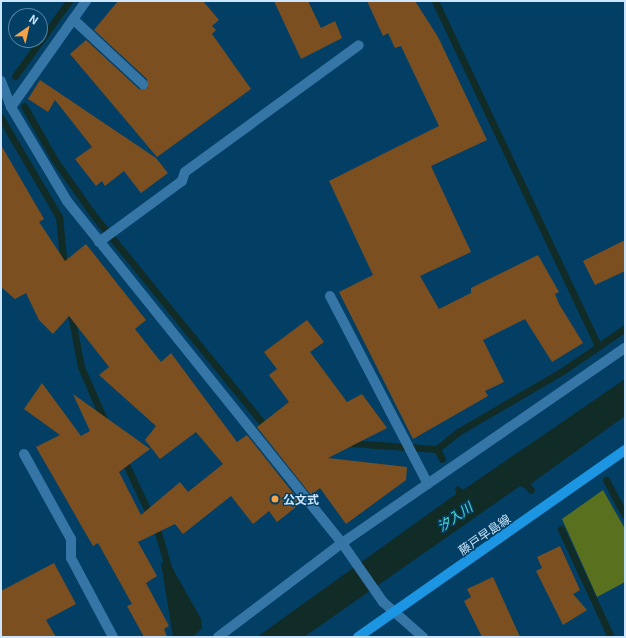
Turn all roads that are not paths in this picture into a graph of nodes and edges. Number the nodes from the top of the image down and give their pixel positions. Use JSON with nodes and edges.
{"nodes":[{"id":1,"x":86,"y":1,"type":"edge"},
{"id":2,"x":73,"y":19,"type":"junction"},
{"id":3,"x":359,"y":45,"type":"dead end"},
{"id":4,"x":1,"y":81,"type":"edge"},
{"id":5,"x":143,"y":84,"type":"dead end"},
{"id":6,"x":6,"y":103,"type":"edge"},
{"id":7,"x":102,"y":240,"type":"junction"},
{"id":8,"x":330,"y":296,"type":"dead end"},
{"id":9,"x":625,"y":348,"type":"edge"},
{"id":10,"x":625,"y":450,"type":"edge"},
{"id":11,"x":24,"y":454,"type":"dead end"},
{"id":12,"x":428,"y":484,"type":"junction"},
{"id":13,"x":345,"y":548,"type":"junction"},
{"id":14,"x":395,"y":613,"type":"junction"},
{"id":15,"x":113,"y":637,"type":"edge"},
{"id":16,"x":218,"y":637,"type":"edge"},
{"id":17,"x":358,"y":637,"type":"edge"},
{"id":18,"x":423,"y":637,"type":"edge"}],
"edges":[{"from":1,"to":2,"type":"street"},
{"from":2,"to":5,"type":"street"},
{"from":2,"to":6,"type":"street"},
{"from":3,"to":7,"type":"street"},
{"from":4,"to":6,"type":"street"},
{"from":6,"to":7,"type":"street"},
{"from":7,"to":13,"type":"street"},
{"from":8,"to":12,"type":"street"},
{"from":9,"to":12,"type":"street"},
{"from":10,"to":14,"type":"main road","name":"藤戸早島線"},
{"from":11,"to":15,"type":"street"},
{"from":12,"to":13,"type":"street"},
{"from":13,"to":14,"type":"street"},
{"from":13,"to":16,"type":"street"},
{"from":14,"to":17,"type":"main road","name":"藤戸早島線"},
{"from":14,"to":18,"type":"street"}]}
